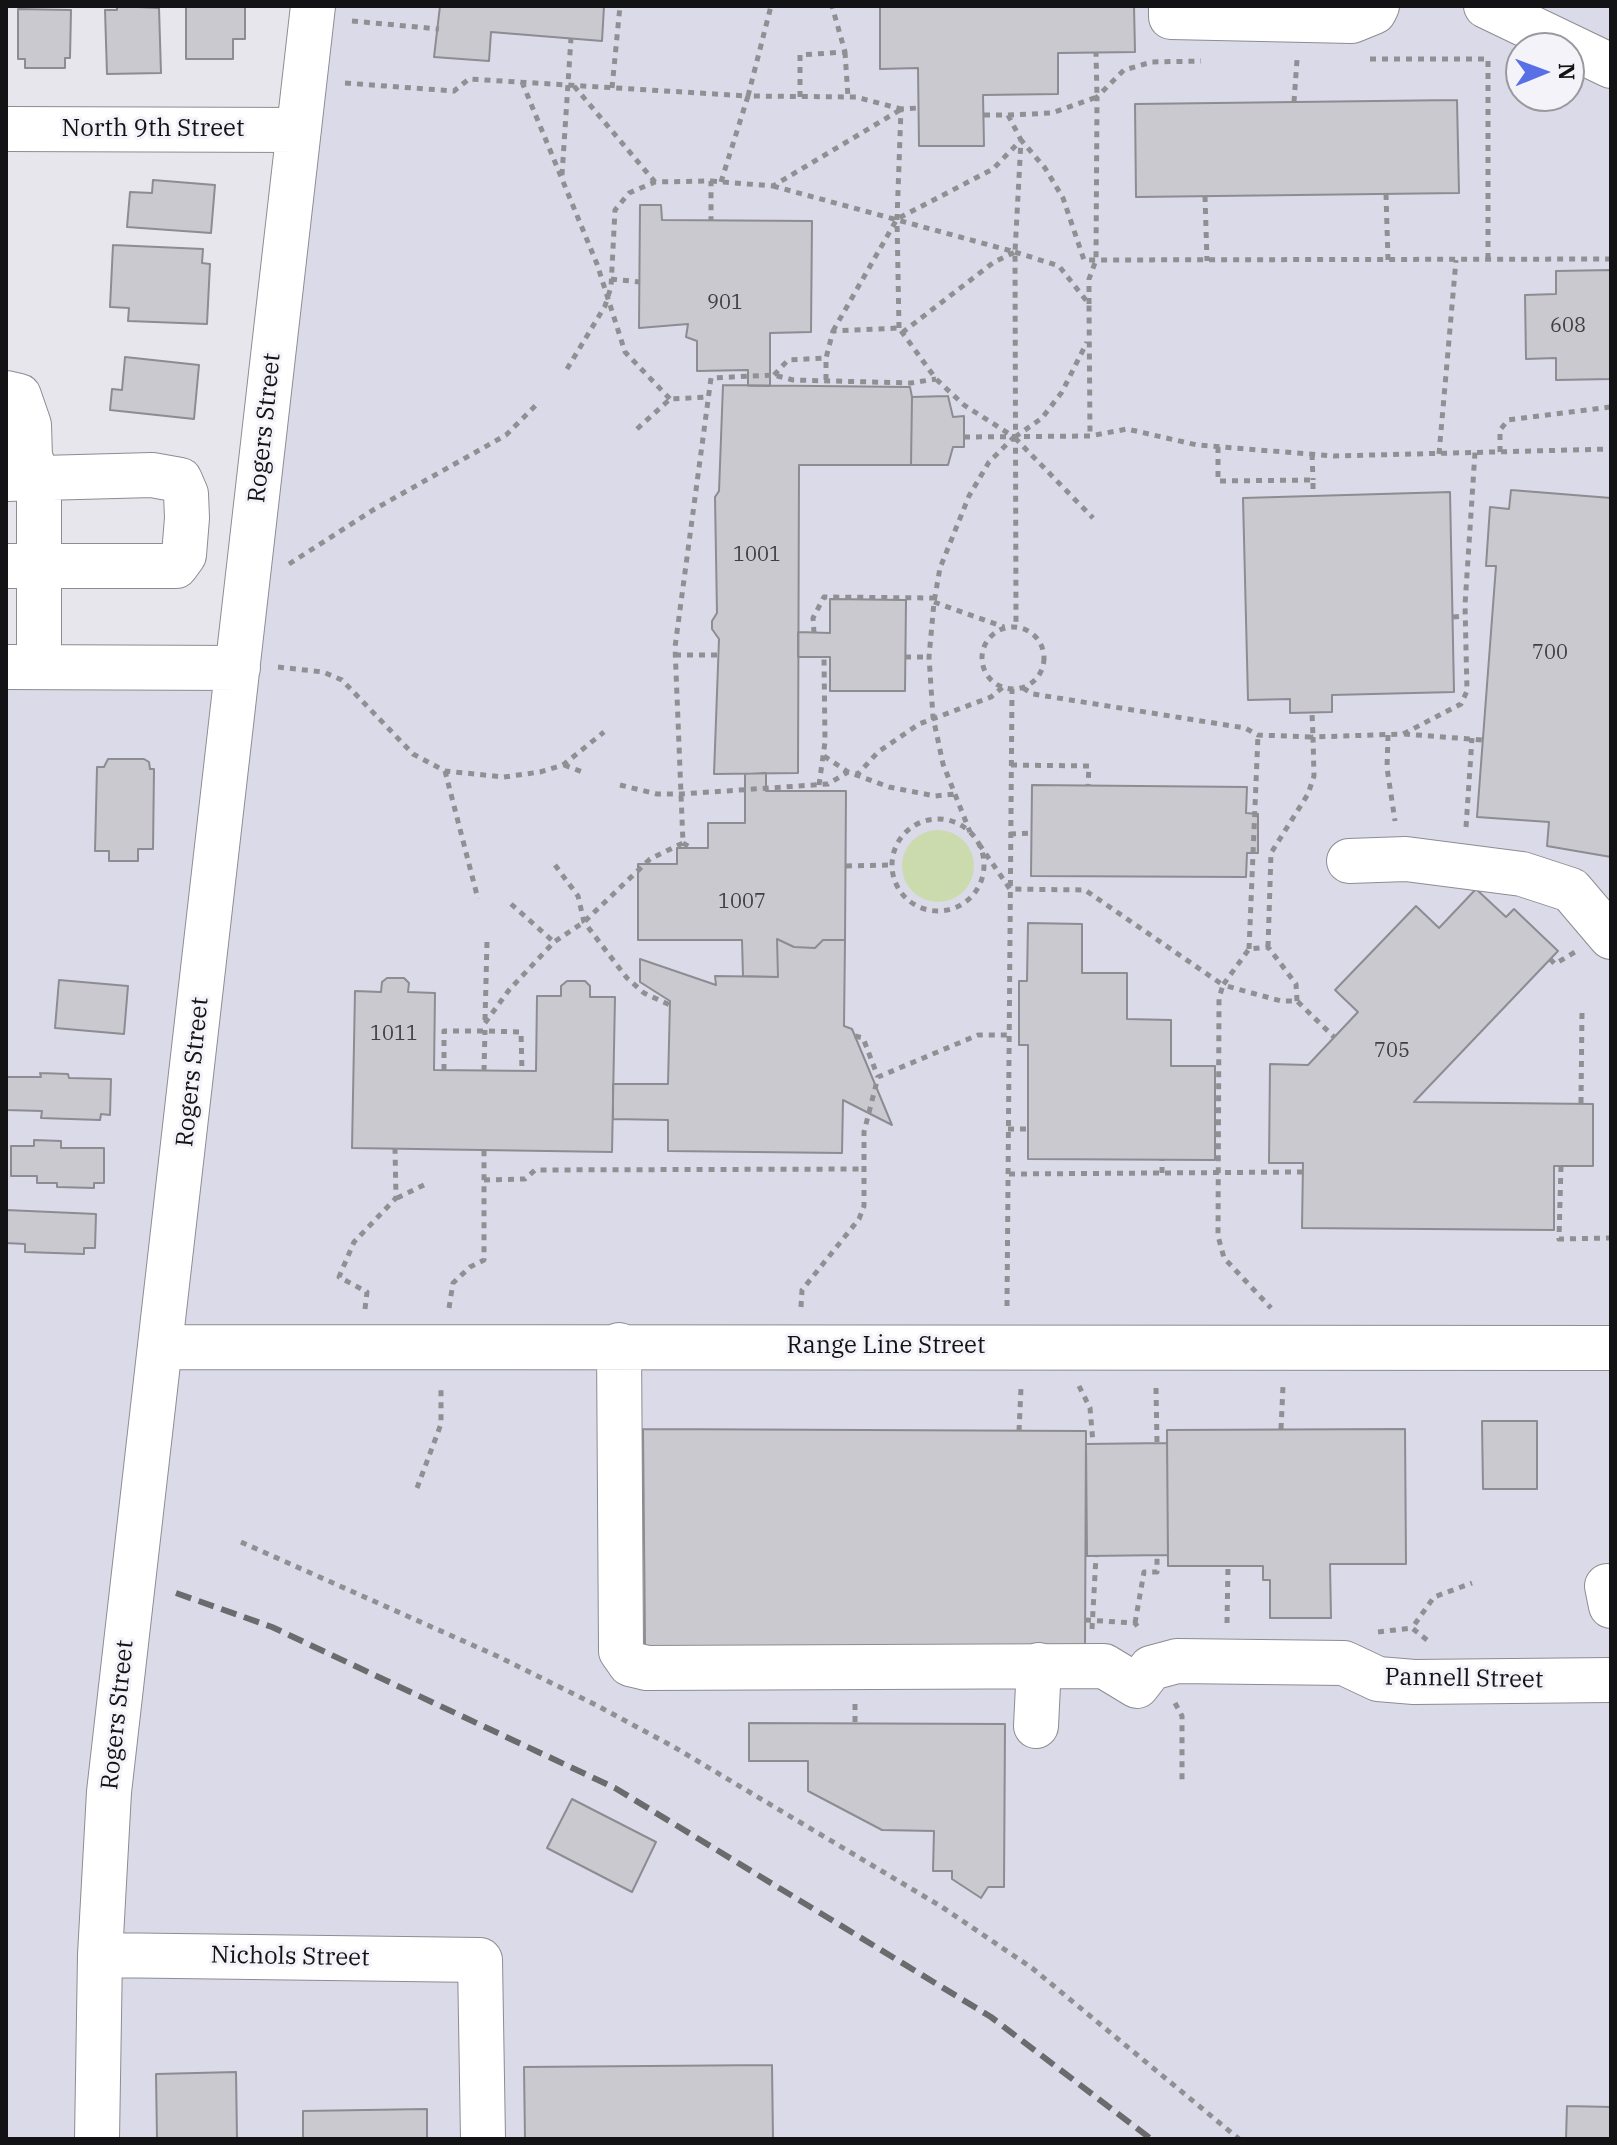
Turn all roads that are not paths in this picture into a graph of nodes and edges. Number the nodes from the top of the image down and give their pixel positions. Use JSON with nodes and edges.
{"nodes":[{"id":1,"x":1171,"y":6,"type":"edge"},
{"id":2,"x":1377,"y":6,"type":"edge"},
{"id":3,"x":1486,"y":6,"type":"edge"},
{"id":4,"x":328,"y":13,"type":"edge"},
{"id":5,"x":1611,"y":66,"type":"edge"},
{"id":6,"x":6,"y":129,"type":"edge"},
{"id":7,"x":299,"y":130,"type":"junction"},
{"id":8,"x":12,"y":394,"type":"edge"},
{"id":9,"x":22,"y":479,"type":"edge"},
{"id":10,"x":23,"y":566,"type":"edge"},
{"id":11,"x":23,"y":667,"type":"edge"},
{"id":12,"x":256,"y":667,"type":"junction"},
{"id":13,"x":1349,"y":861,"type":"dead end"},
{"id":14,"x":1611,"y":937,"type":"edge"},
{"id":15,"x":619,"y":1345,"type":"junction"},
{"id":16,"x":161,"y":1347,"type":"junction"},
{"id":17,"x":1611,"y":1348,"type":"edge"},
{"id":18,"x":1039,"y":1665,"type":"junction"},
{"id":19,"x":1611,"y":1680,"type":"edge"},
{"id":20,"x":1036,"y":1726,"type":"dead end"},
{"id":21,"x":100,"y":1955,"type":"junction"},
{"id":22,"x":97,"y":2139,"type":"edge"},
{"id":23,"x":483,"y":2139,"type":"edge"}],
"edges":[{"from":1,"to":2,"type":"street"},
{"from":3,"to":5,"type":"street"},
{"from":4,"to":7,"type":"street","name":"Rogers Street"},
{"from":6,"to":7,"type":"street","name":"North 9th Street"},
{"from":7,"to":12,"type":"street","name":"Rogers Street"},
{"from":8,"to":9,"type":"street"},
{"from":9,"to":10,"type":"street"},
{"from":9,"to":10,"type":"street"},
{"from":10,"to":11,"type":"street"},
{"from":11,"to":12,"type":"street"},
{"from":12,"to":16,"type":"street","name":"Rogers Street"},
{"from":13,"to":14,"type":"street"},
{"from":15,"to":16,"type":"street","name":"Range Line Street"},
{"from":15,"to":17,"type":"street","name":"Range Line Street"},
{"from":15,"to":18,"type":"street"},
{"from":16,"to":21,"type":"street","name":"Rogers Street"},
{"from":18,"to":19,"type":"street","name":"Pannell Street"},
{"from":18,"to":20,"type":"street"},
{"from":21,"to":22,"type":"street","name":"Rogers Street"},
{"from":21,"to":23,"type":"street","name":"Nichols Street"}]}
